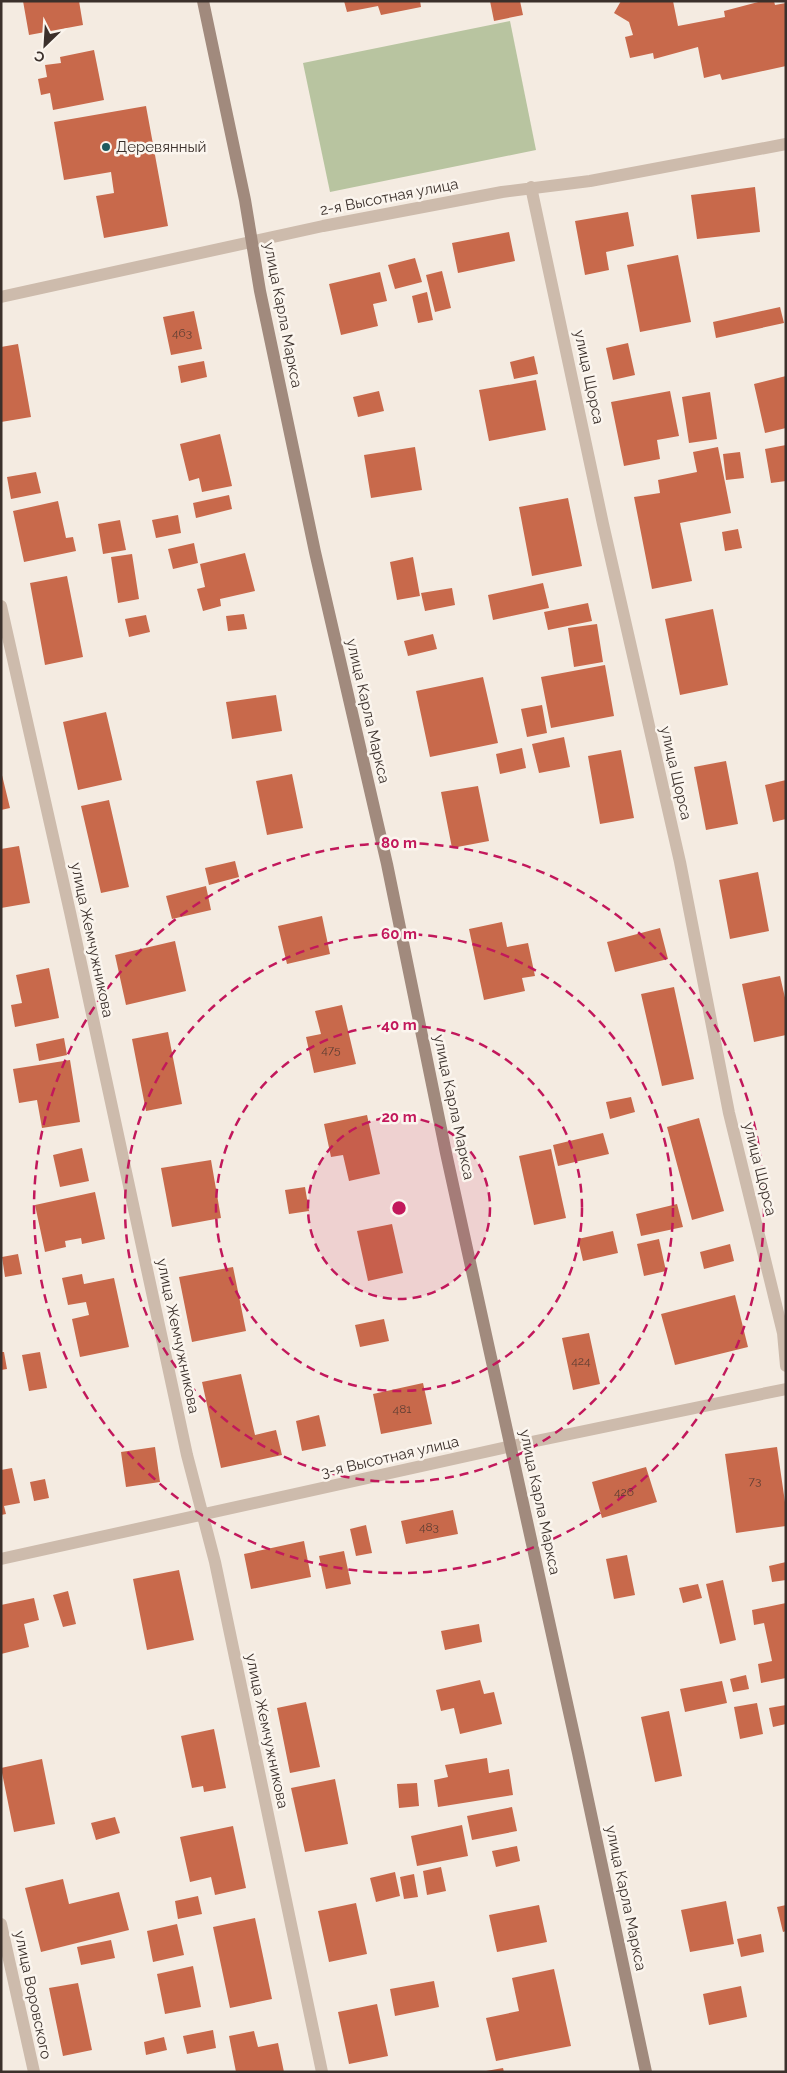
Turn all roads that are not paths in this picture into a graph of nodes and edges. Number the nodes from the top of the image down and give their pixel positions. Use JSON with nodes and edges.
{"nodes":[{"id":1,"x":203,"y":1,"type":"edge"},
{"id":2,"x":786,"y":144,"type":"edge"},
{"id":3,"x":531,"y":187,"type":"junction"},
{"id":4,"x":252,"y":243,"type":"junction"},
{"id":5,"x":1,"y":297,"type":"edge"},
{"id":6,"x":1,"y":606,"type":"edge"},
{"id":7,"x":786,"y":1366,"type":"edge"},
{"id":8,"x":786,"y":1389,"type":"edge"},
{"id":9,"x":512,"y":1446,"type":"junction"},
{"id":10,"x":202,"y":1514,"type":"junction"},
{"id":11,"x":1,"y":1559,"type":"edge"},
{"id":12,"x":1,"y":1924,"type":"edge"},
{"id":13,"x":34,"y":2072,"type":"edge"},
{"id":14,"x":322,"y":2072,"type":"edge"},
{"id":15,"x":646,"y":2072,"type":"edge"}],
"edges":[{"from":1,"to":4,"type":"main road","name":"улица Карла Маркса"},
{"from":2,"to":3,"type":"street","name":"2-я Высотная улица"},
{"from":3,"to":4,"type":"street","name":"2-я Высотная улица"},
{"from":3,"to":7,"type":"street","name":"улица Щорса"},
{"from":4,"to":5,"type":"street","name":"2-я Высотная улица"},
{"from":4,"to":9,"type":"main road","name":"улица Карла Маркса"},
{"from":6,"to":10,"type":"street","name":"улица Жемчужникова"},
{"from":8,"to":9,"type":"street","name":"3-я Высотная улица"},
{"from":9,"to":10,"type":"street","name":"3-я Высотная улица"},
{"from":9,"to":15,"type":"main road","name":"улица Карла Маркса"},
{"from":10,"to":11,"type":"street","name":"3-я Высотная улица"},
{"from":10,"to":14,"type":"street","name":"улица Жемчужникова"},
{"from":12,"to":13,"type":"street","name":"улица Воровского"}]}
